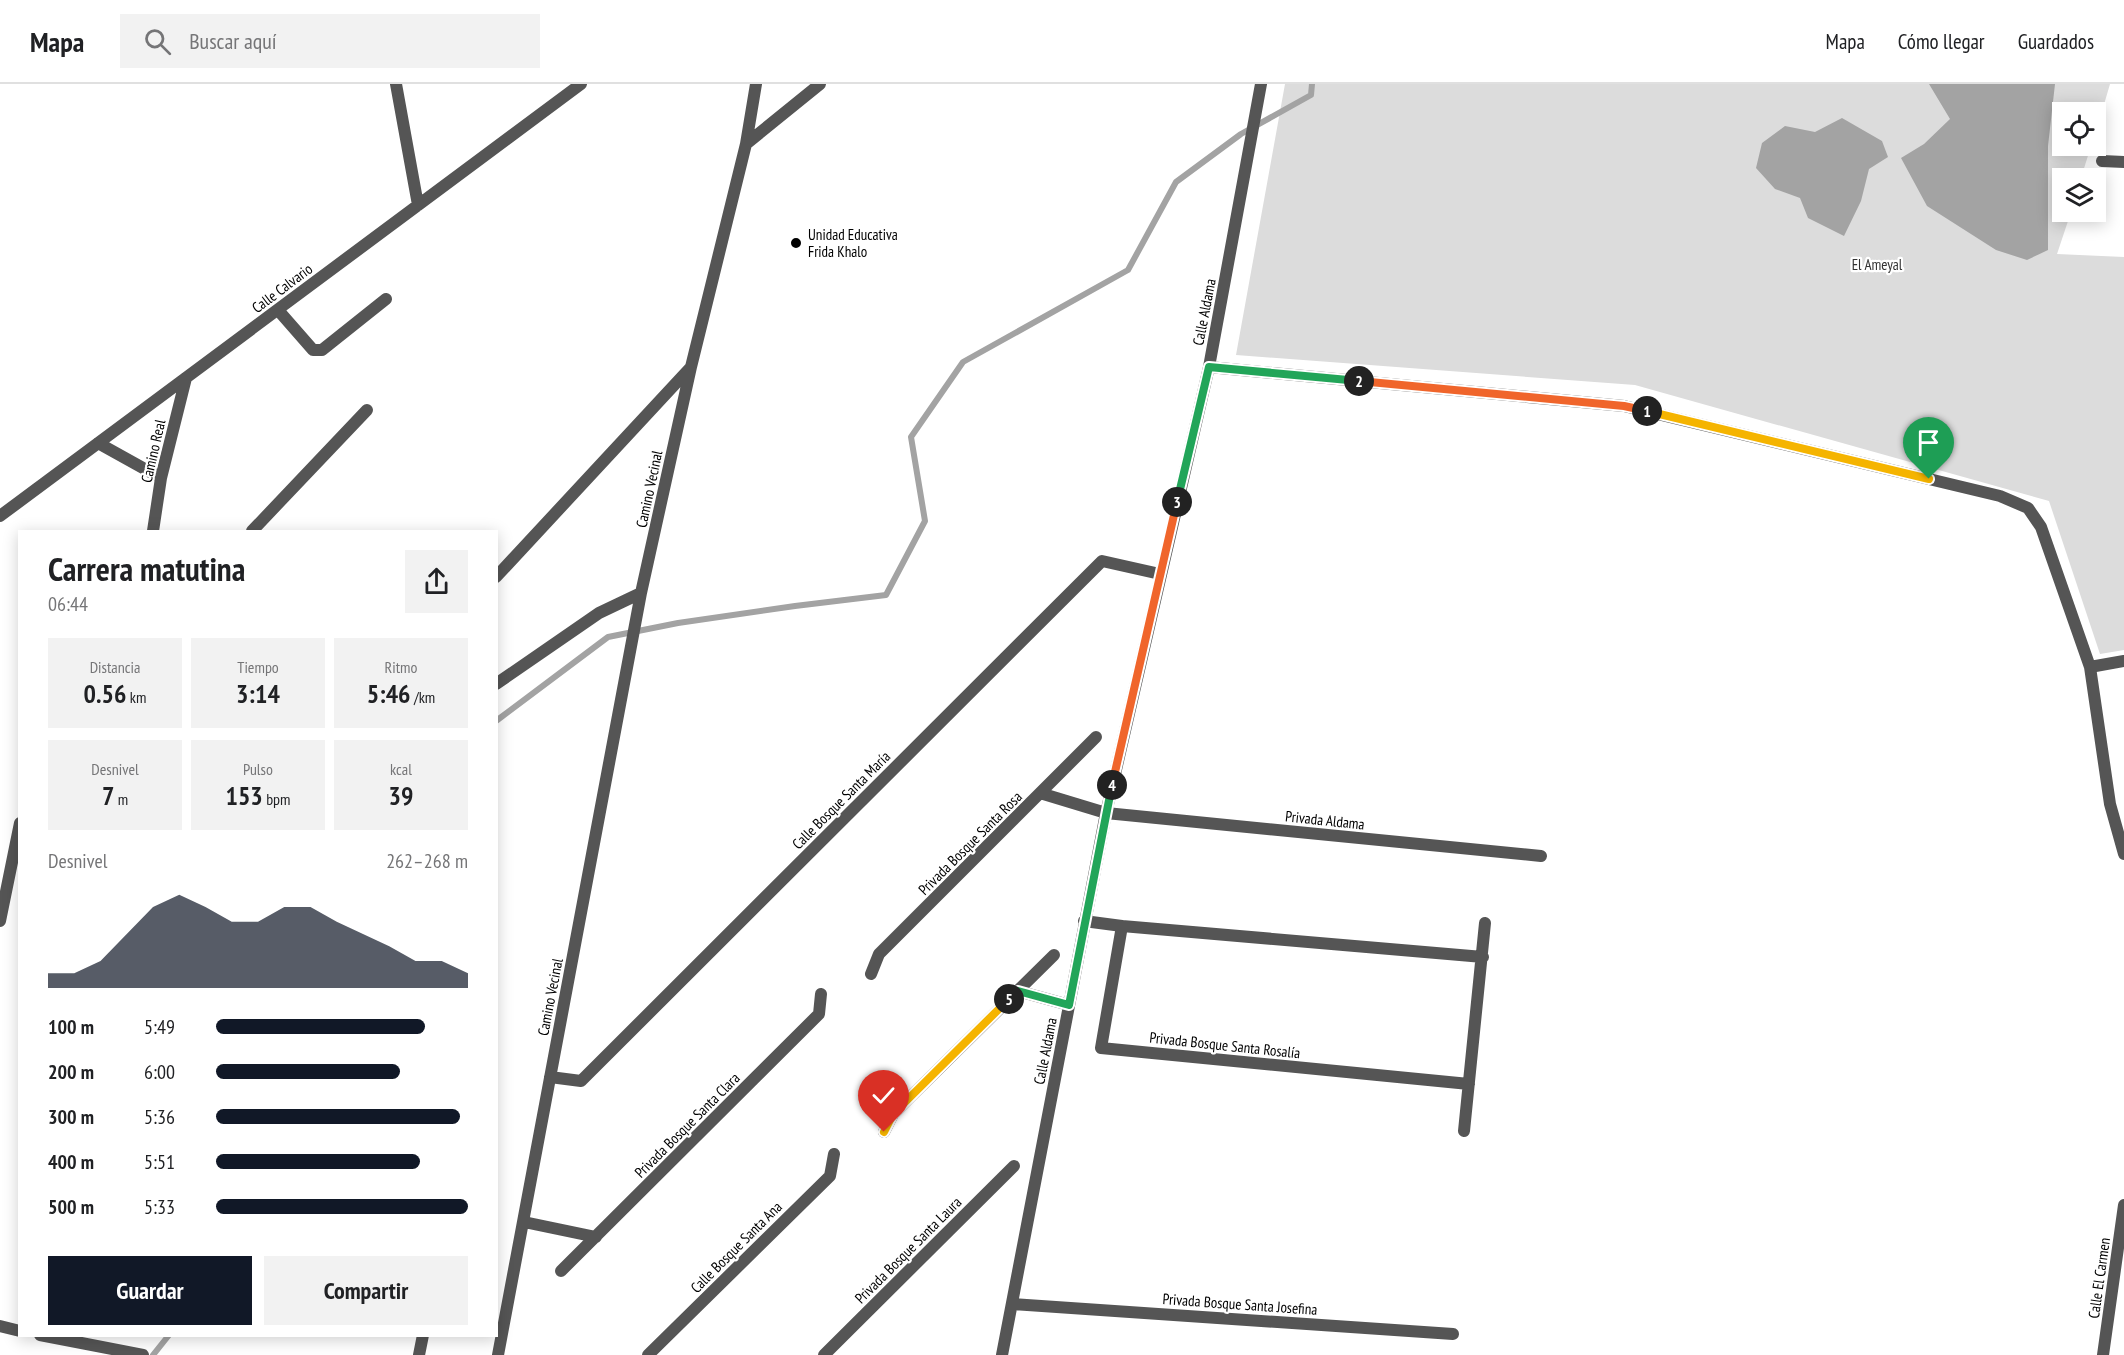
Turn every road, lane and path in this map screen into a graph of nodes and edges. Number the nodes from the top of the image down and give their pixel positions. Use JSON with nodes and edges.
{"nodes":[{"id":1,"x":396,"y":84,"type":"edge"},
{"id":2,"x":581,"y":84,"type":"edge"},
{"id":3,"x":756,"y":84,"type":"edge"},
{"id":4,"x":820,"y":84,"type":"edge"},
{"id":5,"x":1261,"y":84,"type":"edge"},
{"id":6,"x":746,"y":144,"type":"junction"},
{"id":7,"x":2102,"y":161,"type":"dead end"},
{"id":8,"x":2124,"y":162,"type":"edge"},
{"id":9,"x":418,"y":205,"type":"junction"},
{"id":10,"x":386,"y":299,"type":"dead end"},
{"id":11,"x":278,"y":310,"type":"junction"},
{"id":12,"x":691,"y":367,"type":"junction"},
{"id":13,"x":1209,"y":367,"type":"junction"},
{"id":14,"x":186,"y":378,"type":"junction"},
{"id":15,"x":367,"y":410,"type":"dead end"},
{"id":16,"x":98,"y":443,"type":"junction"},
{"id":17,"x":161,"y":478,"type":"junction"},
{"id":18,"x":0,"y":516,"type":"edge"},
{"id":19,"x":153,"y":530,"type":"edge"},
{"id":20,"x":253,"y":530,"type":"edge"},
{"id":21,"x":1160,"y":574,"type":"junction"},
{"id":22,"x":498,"y":575,"type":"edge"},
{"id":23,"x":641,"y":593,"type":"junction"},
{"id":24,"x":2124,"y":661,"type":"edge"},
{"id":25,"x":2090,"y":667,"type":"junction"},
{"id":26,"x":498,"y":683,"type":"edge"},
{"id":27,"x":1096,"y":737,"type":"dead end"},
{"id":28,"x":1040,"y":793,"type":"junction"},
{"id":29,"x":1106,"y":813,"type":"junction"},
{"id":30,"x":18,"y":833,"type":"edge"},
{"id":31,"x":2124,"y":854,"type":"edge"},
{"id":32,"x":1541,"y":856,"type":"dead end"},
{"id":33,"x":0,"y":921,"type":"edge"},
{"id":34,"x":1084,"y":921,"type":"junction"},
{"id":35,"x":1485,"y":923,"type":"dead end"},
{"id":36,"x":1122,"y":926,"type":"junction"},
{"id":37,"x":1054,"y":955,"type":"dead end"},
{"id":38,"x":1483,"y":957,"type":"junction"},
{"id":39,"x":871,"y":974,"type":"dead end"},
{"id":40,"x":1018,"y":991,"type":"junction"},
{"id":41,"x":821,"y":994,"type":"dead end"},
{"id":42,"x":1069,"y":1005,"type":"junction"},
{"id":43,"x":550,"y":1077,"type":"junction"},
{"id":44,"x":1469,"y":1084,"type":"junction"},
{"id":45,"x":1464,"y":1131,"type":"dead end"},
{"id":46,"x":884,"y":1132,"type":"dead end"},
{"id":47,"x":834,"y":1154,"type":"dead end"},
{"id":48,"x":1014,"y":1166,"type":"dead end"},
{"id":49,"x":2124,"y":1205,"type":"edge"},
{"id":50,"x":524,"y":1222,"type":"junction"},
{"id":51,"x":596,"y":1237,"type":"junction"},
{"id":52,"x":561,"y":1271,"type":"dead end"},
{"id":53,"x":1020,"y":1304,"type":"junction"},
{"id":54,"x":0,"y":1326,"type":"edge"},
{"id":55,"x":18,"y":1330,"type":"edge"},
{"id":56,"x":1453,"y":1334,"type":"dead end"},
{"id":57,"x":423,"y":1337,"type":"edge"},
{"id":58,"x":69,"y":1338,"type":"edge"},
{"id":59,"x":140,"y":1354,"type":"edge"},
{"id":60,"x":419,"y":1355,"type":"edge"},
{"id":61,"x":498,"y":1355,"type":"edge"},
{"id":62,"x":648,"y":1355,"type":"edge"},
{"id":63,"x":824,"y":1355,"type":"edge"},
{"id":64,"x":1002,"y":1355,"type":"edge"},
{"id":65,"x":2103,"y":1355,"type":"edge"}],
"edges":[{"from":1,"to":9,"type":"street"},
{"from":2,"to":9,"type":"street","name":"Calle Calvario"},
{"from":3,"to":6,"type":"street","name":"Camino Vecinal"},
{"from":4,"to":6,"type":"street"},
{"from":5,"to":13,"type":"street","name":"Calle Aldama"},
{"from":6,"to":12,"type":"street","name":"Camino Vecinal"},
{"from":7,"to":8,"type":"street"},
{"from":9,"to":11,"type":"street","name":"Calle Calvario"},
{"from":10,"to":11,"type":"street"},
{"from":11,"to":14,"type":"street","name":"Calle Calvario"},
{"from":12,"to":22,"type":"street"},
{"from":12,"to":23,"type":"street","name":"Camino Vecinal"},
{"from":13,"to":21,"type":"street","name":"Calle Aldama"},
{"from":13,"to":25,"type":"street"},
{"from":14,"to":16,"type":"street","name":"Calle Calvario"},
{"from":14,"to":17,"type":"street","name":"Camino Real"},
{"from":15,"to":20,"type":"street"},
{"from":16,"to":17,"type":"street"},
{"from":16,"to":18,"type":"street","name":"Calle Calvario"},
{"from":17,"to":19,"type":"street","name":"Camino Real"},
{"from":21,"to":29,"type":"street","name":"Calle Aldama"},
{"from":21,"to":43,"type":"street","name":"Calle Bosque Santa María"},
{"from":23,"to":26,"type":"street"},
{"from":23,"to":43,"type":"street","name":"Camino Vecinal"},
{"from":24,"to":25,"type":"street"},
{"from":25,"to":31,"type":"street"},
{"from":27,"to":28,"type":"street","name":"Privada Bosque Santa Rosa"},
{"from":28,"to":29,"type":"street","name":"Privada Aldama"},
{"from":28,"to":39,"type":"street","name":"Privada Bosque Santa Rosa"},
{"from":29,"to":32,"type":"street","name":"Privada Aldama"},
{"from":29,"to":34,"type":"street","name":"Calle Aldama"},
{"from":30,"to":33,"type":"street"},
{"from":34,"to":36,"type":"street"},
{"from":34,"to":42,"type":"street","name":"Calle Aldama"},
{"from":35,"to":38,"type":"street"},
{"from":36,"to":38,"type":"street"},
{"from":36,"to":44,"type":"street","name":"Privada Bosque Santa Rosalía"},
{"from":37,"to":40,"type":"street"},
{"from":38,"to":44,"type":"street"},
{"from":40,"to":42,"type":"street"},
{"from":40,"to":46,"type":"street"},
{"from":41,"to":51,"type":"street","name":"Privada Bosque Santa Clara"},
{"from":42,"to":53,"type":"street","name":"Calle Aldama"},
{"from":43,"to":50,"type":"street","name":"Camino Vecinal"},
{"from":44,"to":45,"type":"street"},
{"from":47,"to":62,"type":"street","name":"Calle Bosque Santa Ana"},
{"from":48,"to":63,"type":"street","name":"Privada Bosque Santa Laura"},
{"from":49,"to":65,"type":"street","name":"Calle El Carmen"},
{"from":50,"to":51,"type":"street"},
{"from":50,"to":61,"type":"street","name":"Camino Vecinal"},
{"from":51,"to":52,"type":"street","name":"Privada Bosque Santa Clara"},
{"from":53,"to":56,"type":"street","name":"Privada Bosque Santa Josefina"},
{"from":53,"to":64,"type":"street","name":"Calle Aldama"},
{"from":54,"to":55,"type":"street"},
{"from":57,"to":60,"type":"street"},
{"from":58,"to":59,"type":"street"}]}
